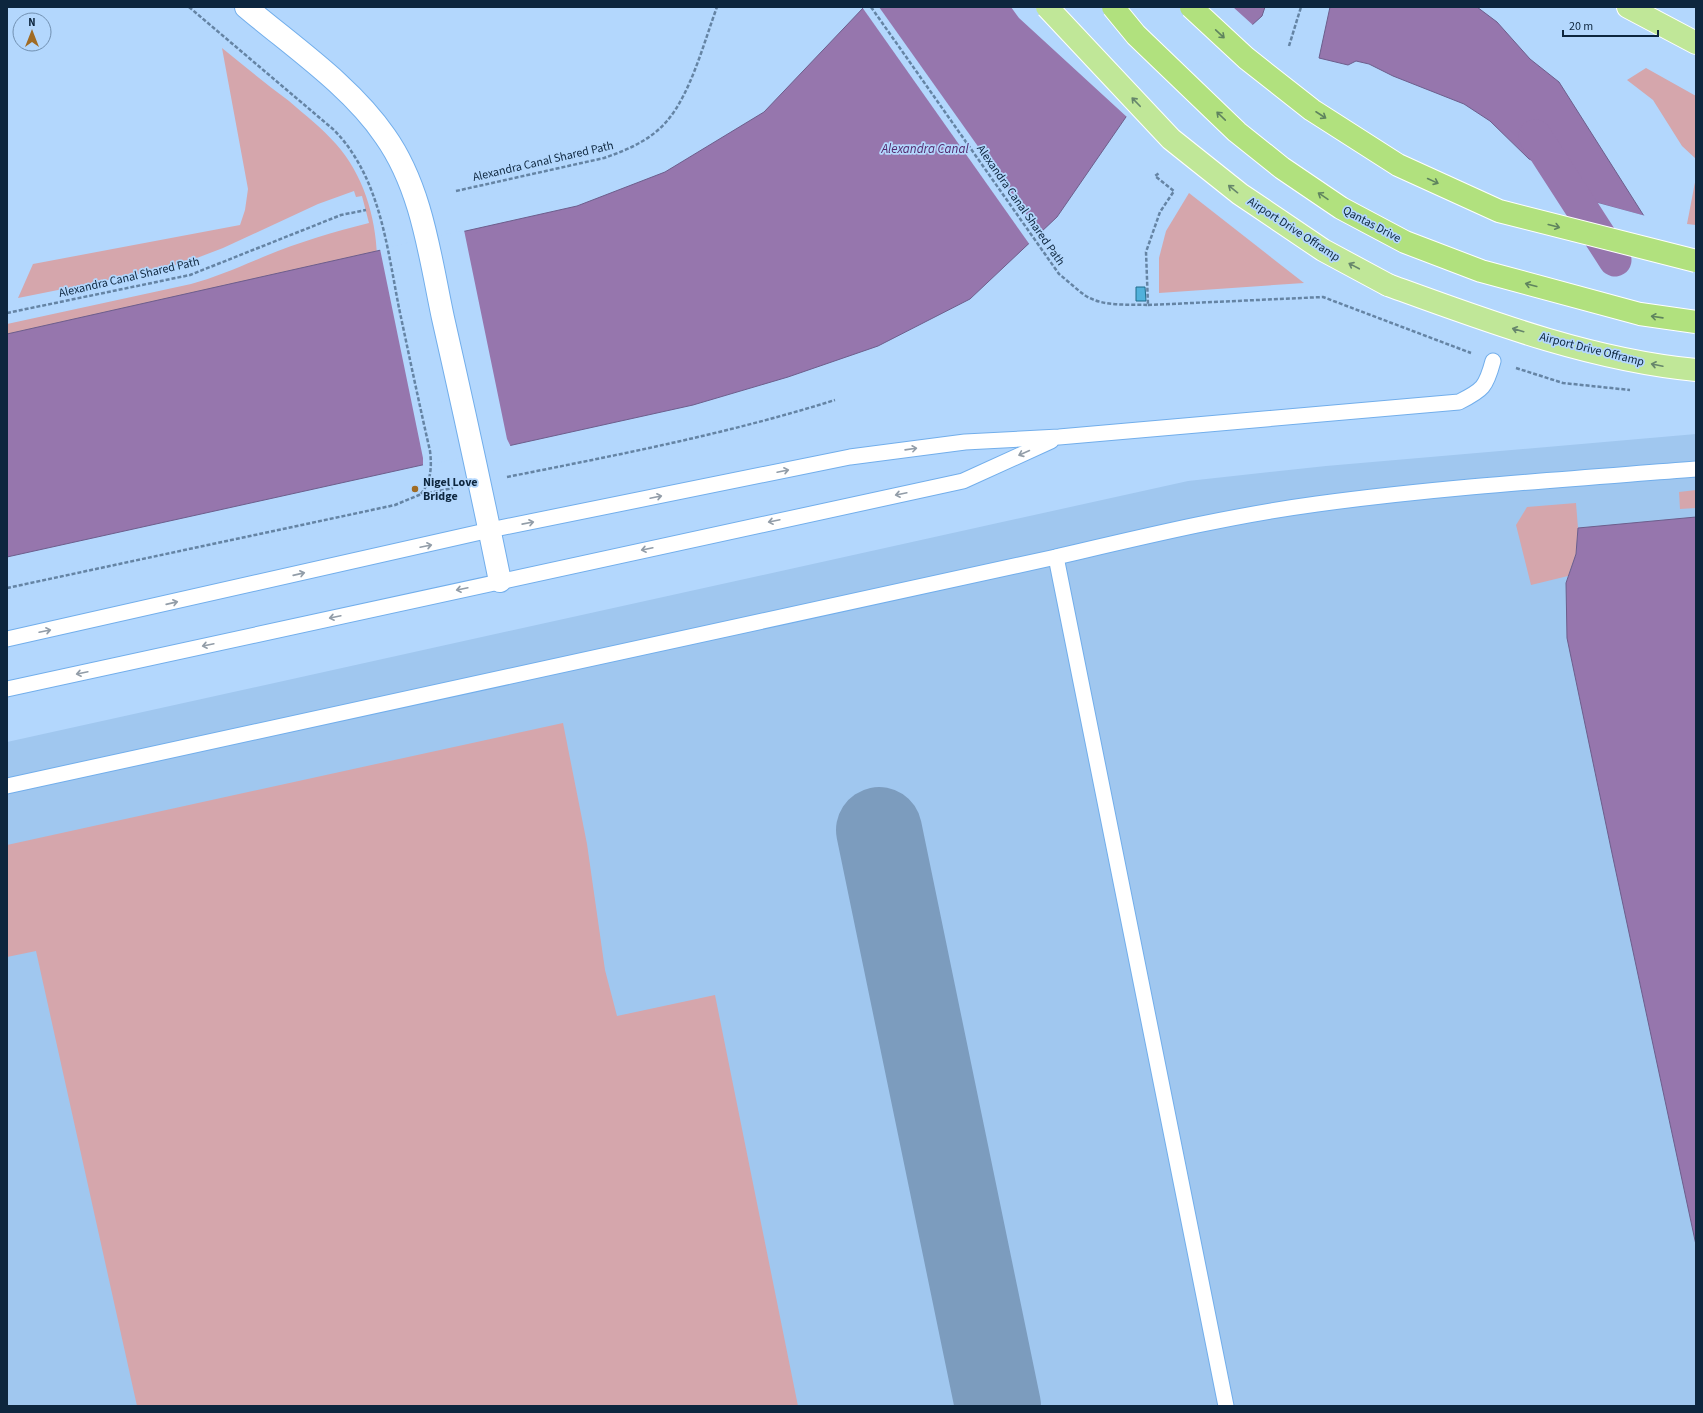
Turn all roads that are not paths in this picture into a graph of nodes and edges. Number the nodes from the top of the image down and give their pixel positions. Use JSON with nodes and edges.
{"nodes":[{"id":1,"x":246,"y":7,"type":"edge"},
{"id":2,"x":1047,"y":7,"type":"edge"},
{"id":3,"x":1113,"y":7,"type":"edge"},
{"id":4,"x":1192,"y":7,"type":"edge"},
{"id":5,"x":1628,"y":7,"type":"edge"},
{"id":6,"x":1696,"y":43,"type":"edge"},
{"id":7,"x":1696,"y":261,"type":"edge"},
{"id":8,"x":1696,"y":322,"type":"edge"},
{"id":9,"x":1493,"y":361,"type":"road end"},
{"id":10,"x":1696,"y":370,"type":"edge"},
{"id":11,"x":1060,"y":437,"type":"junction"},
{"id":12,"x":1696,"y":469,"type":"edge"},
{"id":13,"x":490,"y":530,"type":"junction"},
{"id":14,"x":1056,"y":557,"type":"junction"},
{"id":15,"x":500,"y":580,"type":"junction"},
{"id":16,"x":7,"y":639,"type":"edge"},
{"id":17,"x":7,"y":689,"type":"edge"},
{"id":18,"x":7,"y":786,"type":"edge"},
{"id":19,"x":1226,"y":1406,"type":"edge"}],
"edges":[{"from":1,"to":13,"type":"street"},
{"from":10,"to":2,"type":"highway","name":"Airport Drive Offramp","one_way":true,"bridge":true},
{"from":8,"to":3,"type":"highway","name":"Qantas Drive","one_way":true,"bridge":true},
{"from":4,"to":7,"type":"highway","one_way":true,"bridge":true},
{"from":5,"to":6,"type":"highway"},
{"from":9,"to":11,"type":"lane"},
{"from":13,"to":11,"type":"lane","one_way":true},
{"from":11,"to":15,"type":"lane","one_way":true},
{"from":12,"to":14,"type":"lane"},
{"from":13,"to":15,"type":"street"},
{"from":16,"to":13,"type":"lane","one_way":true},
{"from":14,"to":18,"type":"lane"},
{"from":14,"to":19,"type":"lane"},
{"from":15,"to":17,"type":"lane","one_way":true}]}
